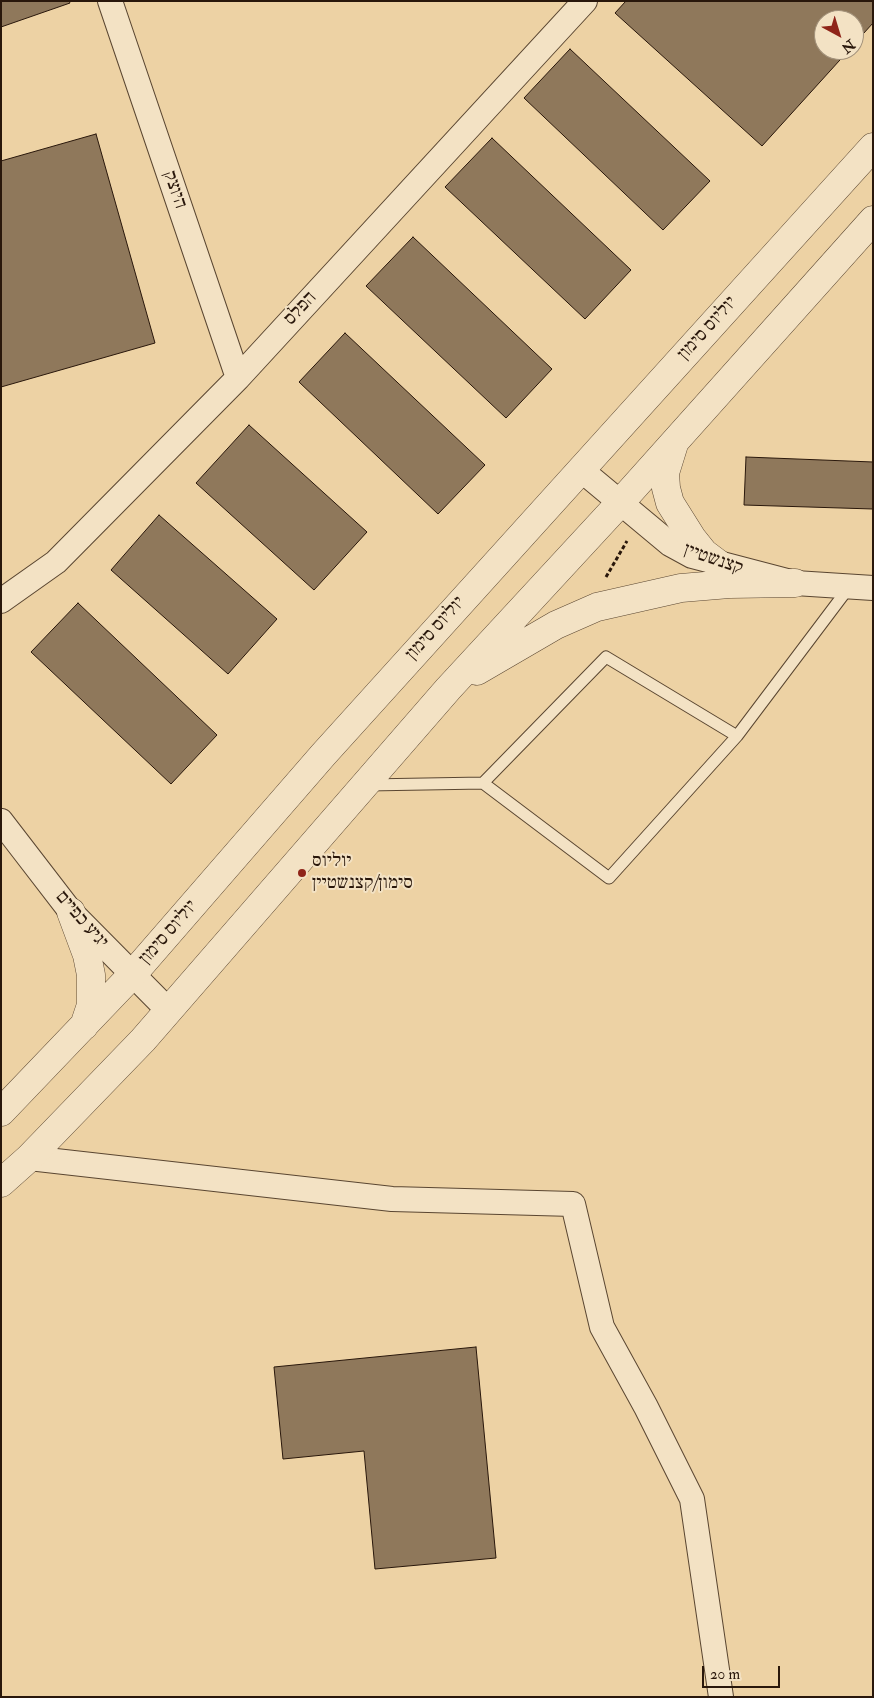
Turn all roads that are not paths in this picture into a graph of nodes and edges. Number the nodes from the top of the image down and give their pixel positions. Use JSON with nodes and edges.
{"nodes":[{"id":1,"x":110,"y":1,"type":"edge"},
{"id":2,"x":585,"y":1,"type":"edge"},
{"id":3,"x":873,"y":147,"type":"edge"},
{"id":4,"x":873,"y":220,"type":"edge"},
{"id":5,"x":238,"y":378,"type":"junction"},
{"id":6,"x":676,"y":437,"type":"junction"},
{"id":7,"x":580,"y":469,"type":"junction"},
{"id":8,"x":619,"y":504,"type":"junction"},
{"id":9,"x":720,"y":564,"type":"junction"},
{"id":10,"x":795,"y":583,"type":"junction"},
{"id":11,"x":861,"y":587,"type":"edge"},
{"id":12,"x":1,"y":601,"type":"edge"},
{"id":13,"x":448,"y":689,"type":"junction"},
{"id":14,"x":737,"y":736,"type":"junction"},
{"id":15,"x":483,"y":783,"type":"junction"},
{"id":16,"x":364,"y":786,"type":"junction"},
{"id":17,"x":1,"y":821,"type":"edge"},
{"id":18,"x":71,"y":912,"type":"junction"},
{"id":19,"x":132,"y":975,"type":"junction"},
{"id":20,"x":169,"y":1011,"type":"junction"},
{"id":21,"x":82,"y":1029,"type":"junction"},
{"id":22,"x":1,"y":1112,"type":"edge"},
{"id":23,"x":29,"y":1158,"type":"junction"},
{"id":24,"x":1,"y":1183,"type":"edge"},
{"id":25,"x":720,"y":1697,"type":"edge"}],
"edges":[{"from":1,"to":5,"type":"street","name":"היוצק"},
{"from":2,"to":5,"type":"street","name":"הפלס"},
{"from":3,"to":7,"type":"street","name":"יוליוס סימון"},
{"from":4,"to":6,"type":"street"},
{"from":5,"to":12,"type":"street","name":"הפלס"},
{"from":6,"to":8,"type":"street"},
{"from":6,"to":9,"type":"street"},
{"from":7,"to":8,"type":"street","name":"קצנשטיין"},
{"from":7,"to":19,"type":"street","name":"יוליוס סימון"},
{"from":8,"to":9,"type":"street","name":"קצנשטיין"},
{"from":8,"to":13,"type":"street"},
{"from":9,"to":10,"type":"street","name":"קצנשטיין"},
{"from":10,"to":11,"type":"street","name":"קצנשטיין"},
{"from":10,"to":13,"type":"street"},
{"from":11,"to":14,"type":"lane"},
{"from":13,"to":16,"type":"street"},
{"from":14,"to":15,"type":"lane"},
{"from":14,"to":15,"type":"lane"},
{"from":15,"to":16,"type":"lane"},
{"from":16,"to":20,"type":"street"},
{"from":17,"to":18,"type":"street","name":"יגיע כפיים"},
{"from":18,"to":19,"type":"street","name":"יגיע כפיים"},
{"from":18,"to":21,"type":"street"},
{"from":19,"to":20,"type":"street","name":"יגיע כפיים"},
{"from":19,"to":21,"type":"street","name":"יוליוס סימון"},
{"from":20,"to":23,"type":"street"},
{"from":21,"to":22,"type":"street","name":"יוליוס סימון"},
{"from":23,"to":24,"type":"street"},
{"from":23,"to":25,"type":"street"}]}
